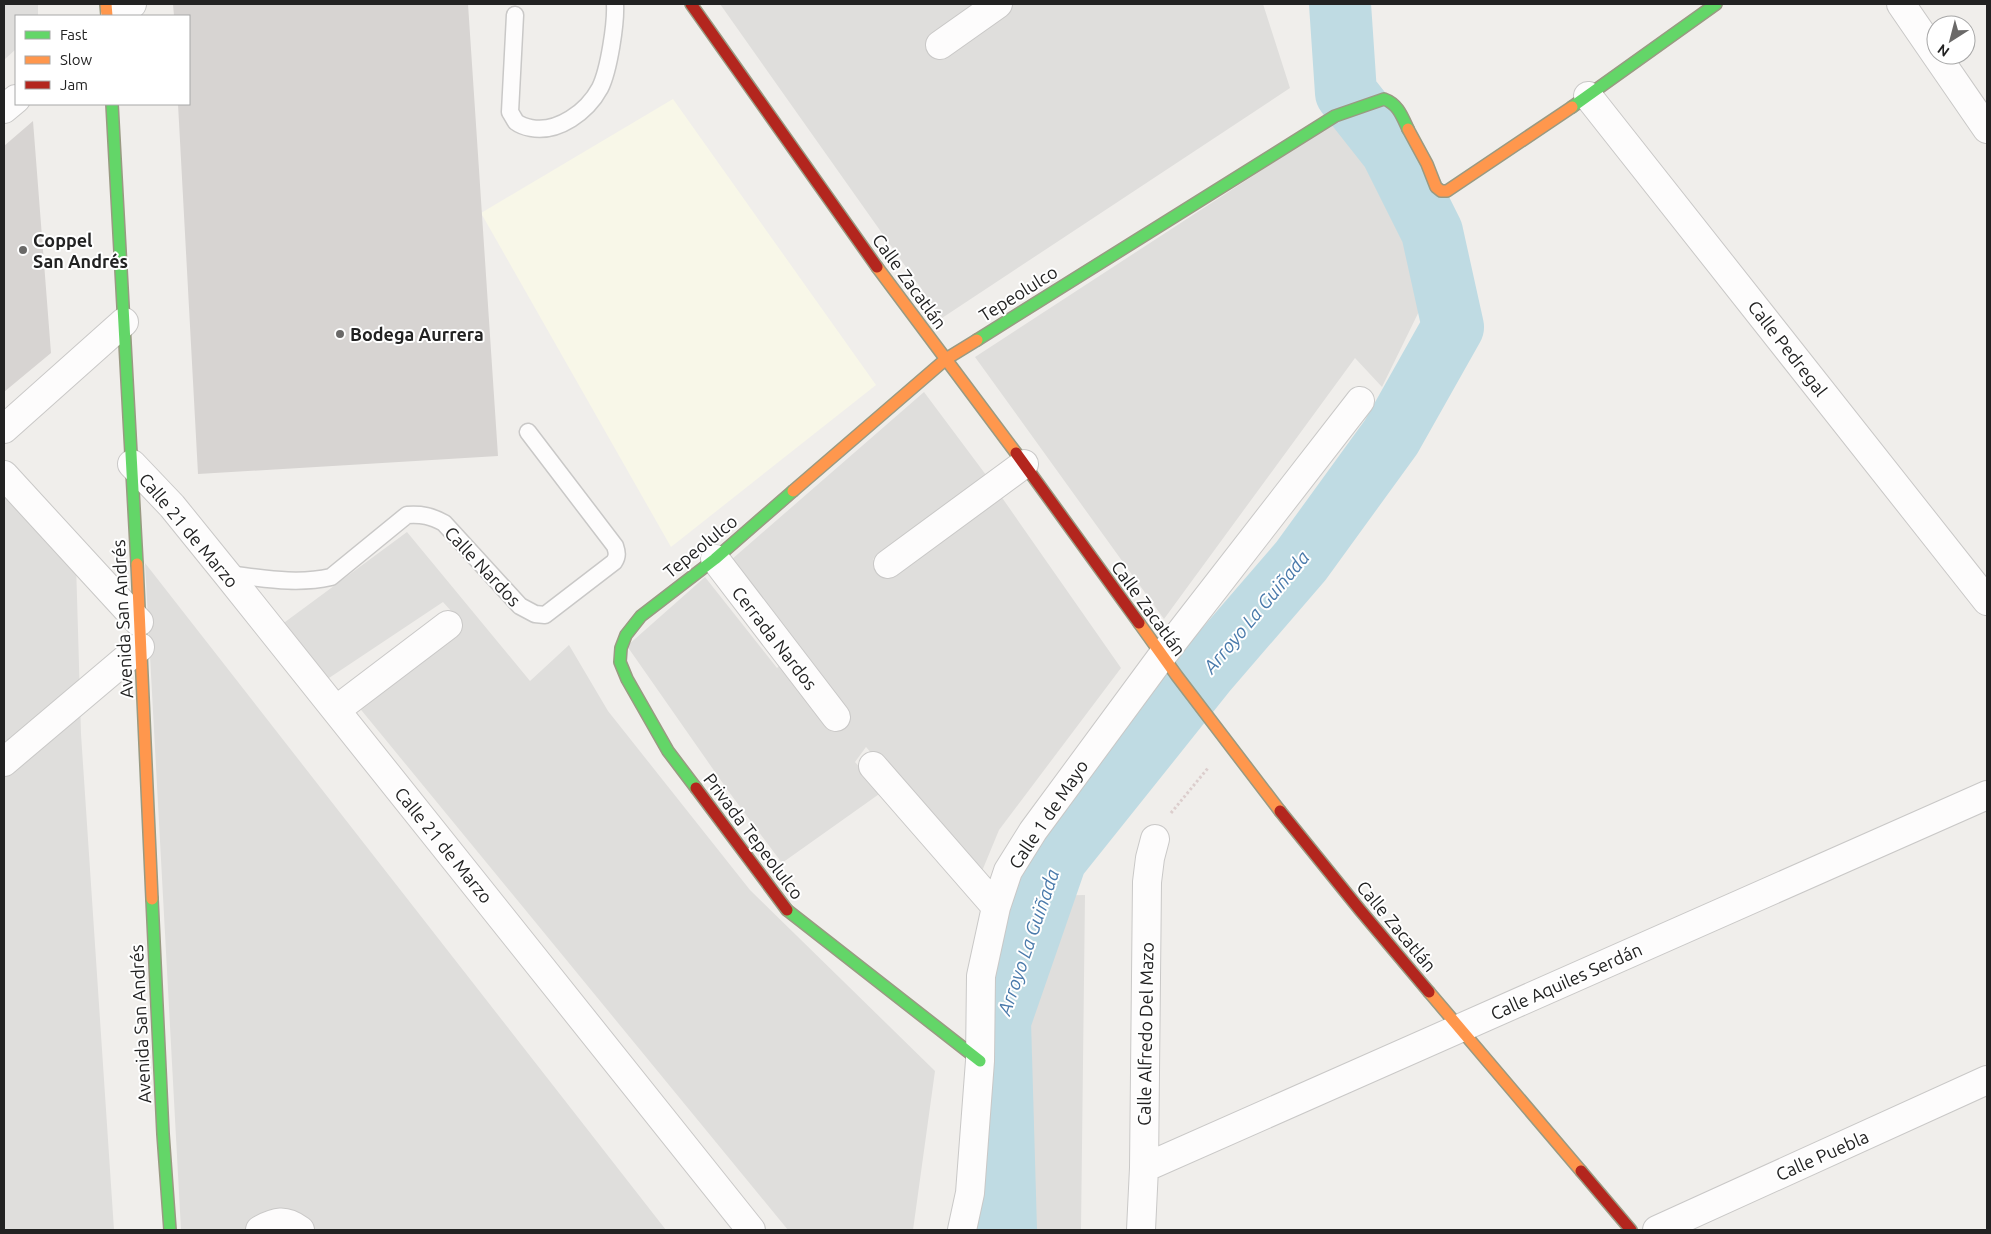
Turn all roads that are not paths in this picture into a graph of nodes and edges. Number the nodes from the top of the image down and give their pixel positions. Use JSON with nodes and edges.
{"nodes":[{"id":1,"x":132,"y":4,"type":"edge"},
{"id":2,"x":615,"y":4,"type":"edge"},
{"id":3,"x":691,"y":4,"type":"edge"},
{"id":4,"x":998,"y":4,"type":"edge"},
{"id":5,"x":1716,"y":4,"type":"edge"},
{"id":6,"x":1901,"y":4,"type":"edge"},
{"id":7,"x":116,"y":15,"type":"edge"},
{"id":8,"x":515,"y":15,"type":"dead end"},
{"id":9,"x":1926,"y":40,"type":"edge"},
{"id":10,"x":940,"y":45,"type":"dead end"},
{"id":11,"x":1943,"y":65,"type":"edge"},
{"id":12,"x":1588,"y":96,"type":"junction"},
{"id":13,"x":15,"y":99,"type":"edge"},
{"id":14,"x":112,"y":105,"type":"edge"},
{"id":15,"x":4,"y":109,"type":"edge"},
{"id":16,"x":1987,"y":129,"type":"edge"},
{"id":17,"x":124,"y":322,"type":"junction"},
{"id":18,"x":946,"y":359,"type":"junction"},
{"id":19,"x":1360,"y":401,"type":"dead end"},
{"id":20,"x":4,"y":429,"type":"edge"},
{"id":21,"x":528,"y":432,"type":"dead end"},
{"id":22,"x":132,"y":464,"type":"junction"},
{"id":23,"x":1024,"y":464,"type":"junction"},
{"id":24,"x":4,"y":475,"type":"edge"},
{"id":25,"x":715,"y":558,"type":"junction"},
{"id":26,"x":888,"y":564,"type":"dead end"},
{"id":27,"x":227,"y":574,"type":"junction"},
{"id":28,"x":1987,"y":601,"type":"edge"},
{"id":29,"x":448,"y":625,"type":"dead end"},
{"id":30,"x":140,"y":635,"type":"junction"},
{"id":31,"x":621,"y":648,"type":"joint"},
{"id":32,"x":1169,"y":666,"type":"junction"},
{"id":33,"x":336,"y":710,"type":"junction"},
{"id":34,"x":836,"y":716,"type":"dead end"},
{"id":35,"x":4,"y":762,"type":"edge"},
{"id":36,"x":874,"y":766,"type":"dead end"},
{"id":37,"x":1987,"y":795,"type":"edge"},
{"id":38,"x":1155,"y":839,"type":"road end"},
{"id":39,"x":996,"y":907,"type":"junction"},
{"id":40,"x":1460,"y":1028,"type":"junction"},
{"id":41,"x":980,"y":1061,"type":"junction"},
{"id":42,"x":1987,"y":1080,"type":"edge"},
{"id":43,"x":1144,"y":1168,"type":"junction"},
{"id":44,"x":293,"y":1226,"type":"edge"},
{"id":45,"x":170,"y":1230,"type":"edge"},
{"id":46,"x":260,"y":1230,"type":"edge"},
{"id":47,"x":750,"y":1230,"type":"edge"},
{"id":48,"x":962,"y":1230,"type":"edge"},
{"id":49,"x":1141,"y":1230,"type":"edge"},
{"id":50,"x":1631,"y":1230,"type":"edge"},
{"id":51,"x":1657,"y":1230,"type":"edge"}],
"edges":[{"from":1,"to":7,"type":"street"},
{"from":2,"to":8,"type":"lane"},
{"from":3,"to":18,"type":"street","name":"Calle Zacatlán"},
{"from":4,"to":10,"type":"street"},
{"from":5,"to":12,"type":"street"},
{"from":6,"to":9,"type":"street"},
{"from":11,"to":16,"type":"street"},
{"from":12,"to":18,"type":"street","name":"Tepeolulco"},
{"from":12,"to":28,"type":"street","name":"Calle Pedregal"},
{"from":13,"to":15,"type":"street"},
{"from":14,"to":17,"type":"street","name":"Avenida San Andrés"},
{"from":17,"to":20,"type":"street"},
{"from":17,"to":22,"type":"street","name":"Avenida San Andrés"},
{"from":18,"to":23,"type":"street","name":"Calle Zacatlán"},
{"from":18,"to":25,"type":"street","name":"Tepeolulco"},
{"from":19,"to":32,"type":"street","name":"Calle 1 de Mayo"},
{"from":21,"to":27,"type":"lane","name":"Calle Nardos"},
{"from":22,"to":27,"type":"street","name":"Calle 21 de Marzo"},
{"from":22,"to":30,"type":"street","name":"Avenida San Andrés"},
{"from":23,"to":26,"type":"street"},
{"from":23,"to":32,"type":"street","name":"Calle Zacatlán"},
{"from":24,"to":30,"type":"street"},
{"from":25,"to":31,"type":"street","name":"Tepeolulco"},
{"from":25,"to":34,"type":"street","name":"Cerrada Nardos"},
{"from":27,"to":33,"type":"street","name":"Calle 21 de Marzo"},
{"from":29,"to":33,"type":"street"},
{"from":30,"to":35,"type":"street"},
{"from":30,"to":45,"type":"street","name":"Avenida San Andrés"},
{"from":31,"to":41,"type":"street","name":"Privada Tepeolulco"},
{"from":32,"to":39,"type":"street","name":"Calle 1 de Mayo"},
{"from":32,"to":40,"type":"street","name":"Calle Zacatlán"},
{"from":33,"to":47,"type":"street","name":"Calle 21 de Marzo"},
{"from":36,"to":39,"type":"street"},
{"from":37,"to":40,"type":"street","name":"Calle Aquiles Serdán"},
{"from":38,"to":43,"type":"street","name":"Calle Alfredo Del Mazo"},
{"from":39,"to":41,"type":"street","name":"Calle 1 de Mayo"},
{"from":40,"to":43,"type":"street","name":"Calle Aquiles Serdán"},
{"from":40,"to":50,"type":"street","name":"Calle Zacatlán"},
{"from":41,"to":48,"type":"street","name":"Calle 1 de Mayo"},
{"from":42,"to":51,"type":"street","name":"Calle Puebla"},
{"from":43,"to":49,"type":"street","name":"Calle Alfredo Del Mazo"},
{"from":44,"to":46,"type":"street"}]}
